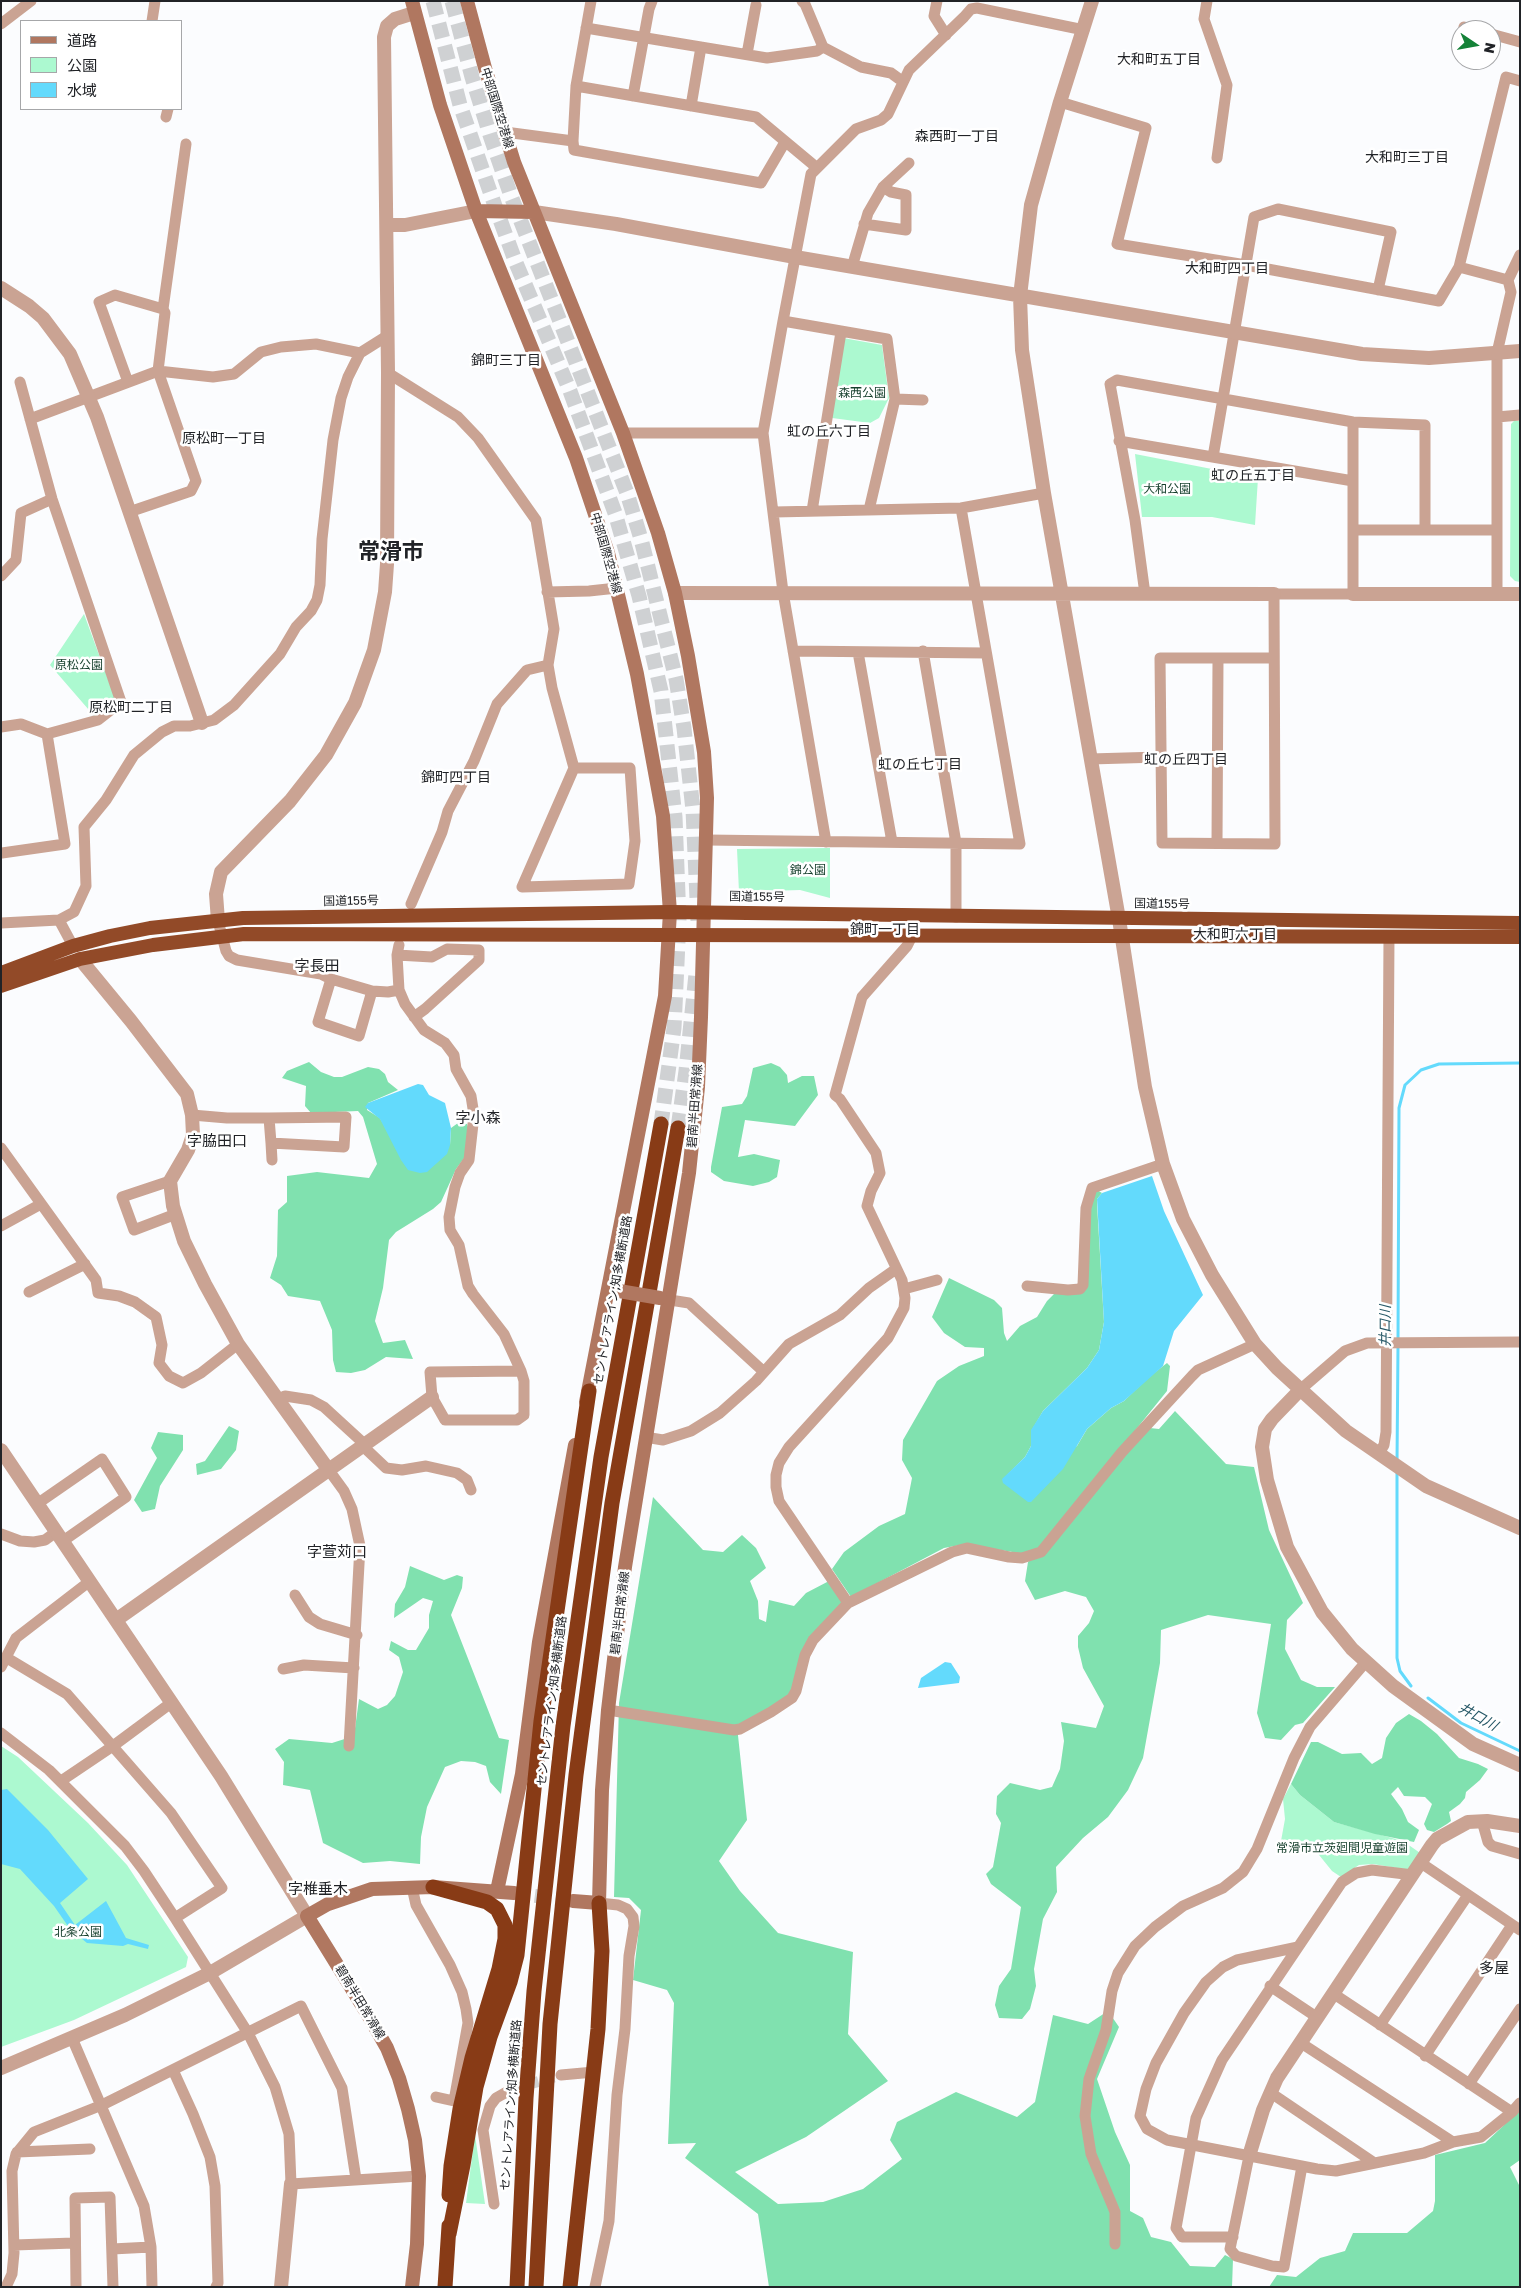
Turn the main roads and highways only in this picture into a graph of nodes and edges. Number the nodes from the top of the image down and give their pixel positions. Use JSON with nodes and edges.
{"nodes":[{"id":1,"x":467,"y":1,"type":"edge"},
{"id":2,"x":413,"y":7,"type":"edge"},
{"id":3,"x":476,"y":211,"type":"junction"},
{"id":4,"x":534,"y":212,"type":"junction"},
{"id":5,"x":670,"y":912,"type":"junction"},
{"id":6,"x":704,"y":912,"type":"junction"},
{"id":7,"x":1520,"y":923,"type":"edge"},
{"id":8,"x":704,"y":934,"type":"junction"},
{"id":9,"x":670,"y":935,"type":"junction"},
{"id":10,"x":1520,"y":937,"type":"edge"},
{"id":11,"x":1,"y":973,"type":"edge"},
{"id":12,"x":1,"y":986,"type":"edge"},
{"id":13,"x":660,"y":1124,"type":"tunnel mouth"},
{"id":14,"x":678,"y":1128,"type":"tunnel mouth"},
{"id":15,"x":614,"y":1290,"type":"junction"},
{"id":16,"x":665,"y":1299,"type":"junction"},
{"id":17,"x":589,"y":1391,"type":"junction"},
{"id":18,"x":432,"y":1887,"type":"junction"},
{"id":19,"x":497,"y":1891,"type":"junction"},
{"id":20,"x":514,"y":1893,"type":"tunnel mouth"},
{"id":21,"x":573,"y":1900,"type":"tunnel mouth"},
{"id":22,"x":599,"y":1903,"type":"junction"},
{"id":23,"x":449,"y":2234,"type":"junction"},
{"id":24,"x":412,"y":2287,"type":"edge"},
{"id":25,"x":445,"y":2287,"type":"edge"},
{"id":26,"x":517,"y":2287,"type":"edge"},
{"id":27,"x":536,"y":2287,"type":"edge"},
{"id":28,"x":570,"y":2287,"type":"edge"}],
"edges":[{"from":1,"to":4,"type":"main road","name":"中部国際空港線"},
{"from":2,"to":3,"type":"main road","name":"中部国際空港線"},
{"from":3,"to":4,"type":"main road"},
{"from":3,"to":5,"type":"main road","name":"中部国際空港線"},
{"from":4,"to":6,"type":"main road","name":"中部国際空港線"},
{"from":5,"to":6,"type":"highway","name":"国道155号"},
{"from":5,"to":9,"type":"main road"},
{"from":5,"to":11,"type":"highway","name":"国道155号"},
{"from":6,"to":7,"type":"highway","name":"国道155号"},
{"from":6,"to":8,"type":"main road","name":"碧南半田常滑線"},
{"from":8,"to":9,"type":"highway"},
{"from":8,"to":10,"type":"highway"},
{"from":8,"to":16,"type":"main road","name":"碧南半田常滑線"},
{"from":9,"to":12,"type":"highway"},
{"from":9,"to":15,"type":"main road"},
{"from":13,"to":26,"type":"highway","name":"セントレアライン;知多横断道路"},
{"from":14,"to":27,"type":"highway"},
{"from":15,"to":16,"type":"main road","bridge":true},
{"from":15,"to":17,"type":"main road"},
{"from":16,"to":22,"type":"main road","name":"碧南半田常滑線"},
{"from":17,"to":19,"type":"main road"},
{"from":17,"to":23,"type":"highway"},
{"from":18,"to":19,"type":"main road"},
{"from":18,"to":23,"type":"highway"},
{"from":18,"to":24,"type":"main road","name":"碧南半田常滑線"},
{"from":19,"to":20,"type":"main road"},
{"from":21,"to":22,"type":"main road"},
{"from":22,"to":28,"type":"highway"},
{"from":23,"to":25,"type":"highway"}]}
